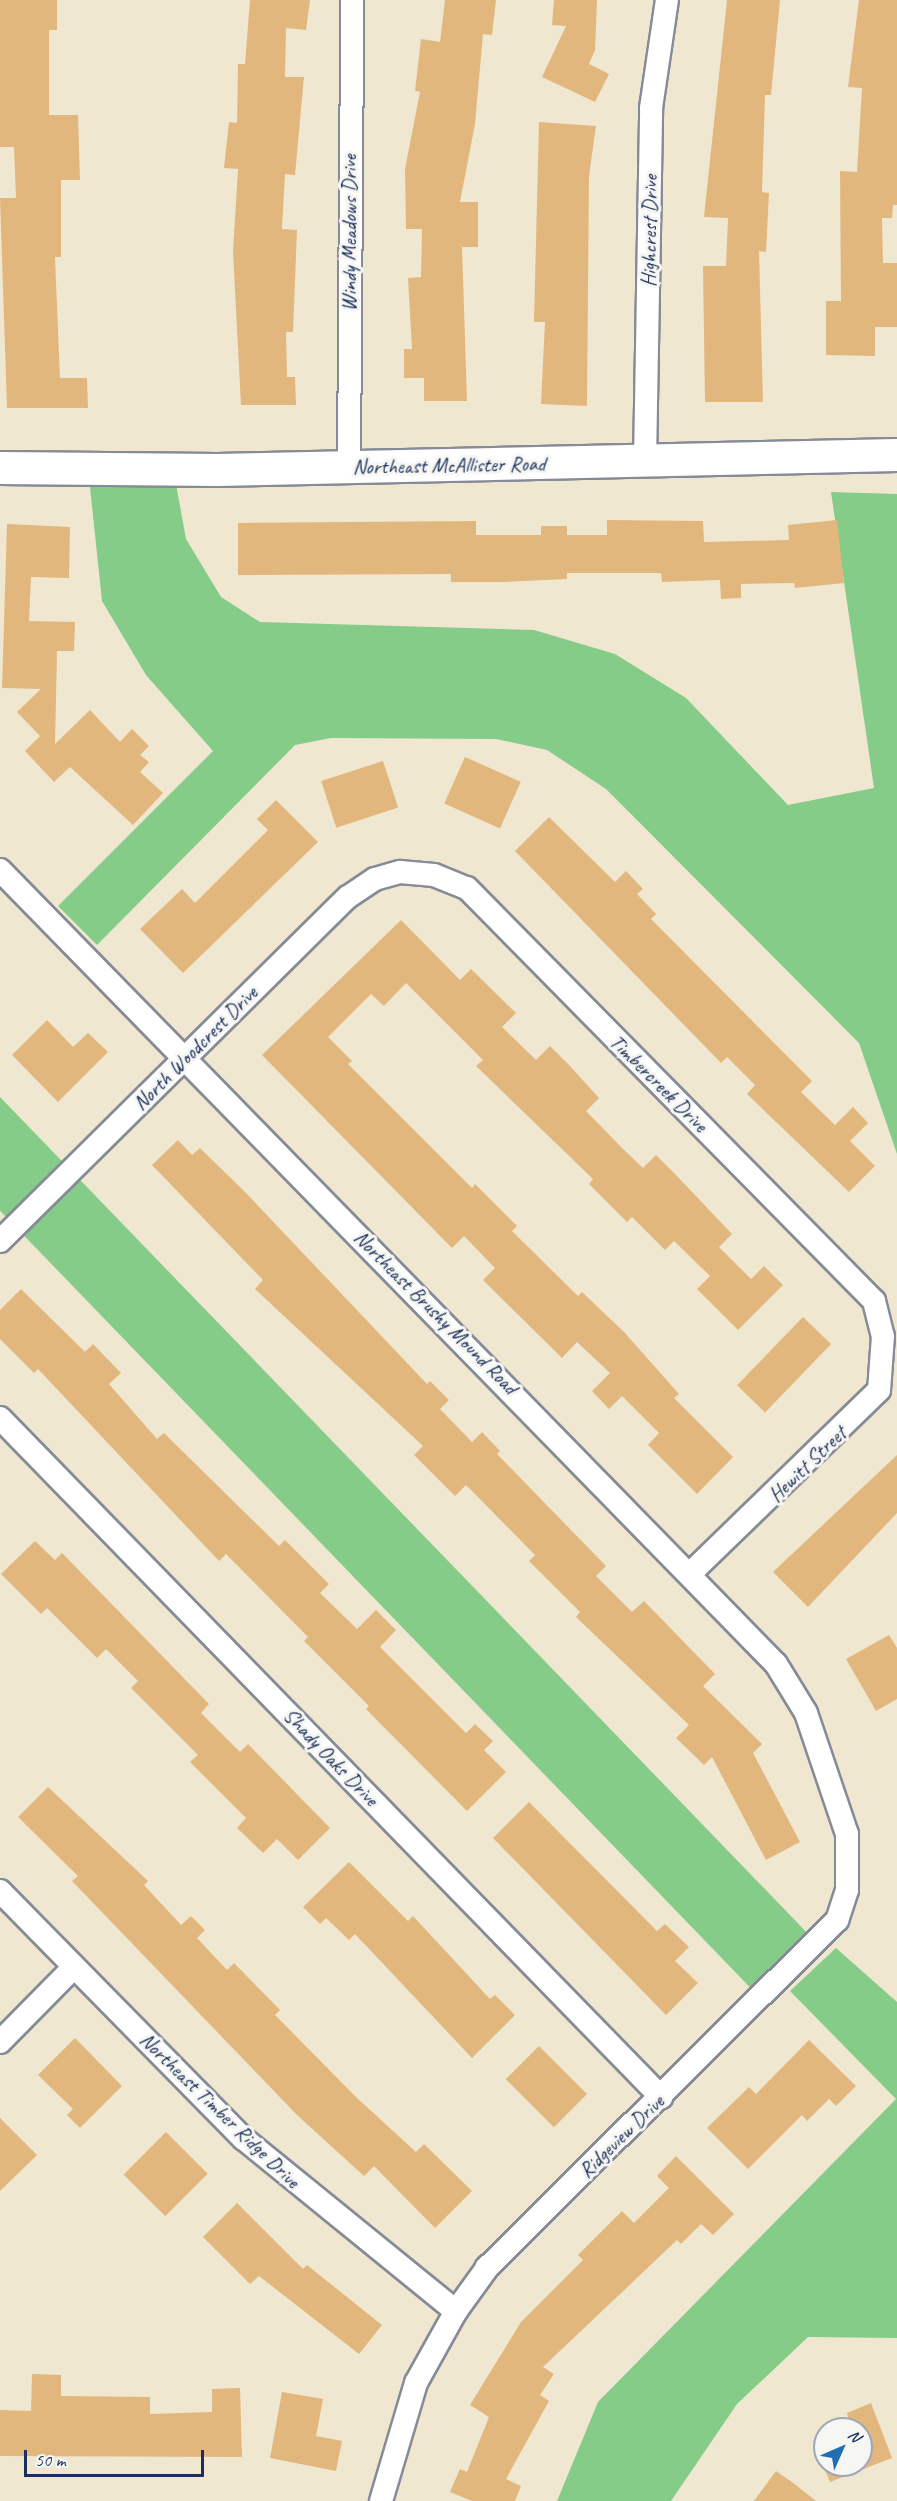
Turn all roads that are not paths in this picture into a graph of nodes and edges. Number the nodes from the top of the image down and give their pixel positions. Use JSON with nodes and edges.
{"nodes":[{"id":1,"x":351,"y":0,"type":"edge"},
{"id":2,"x":667,"y":0,"type":"edge"},
{"id":3,"x":897,"y":455,"type":"edge"},
{"id":4,"x":645,"y":462,"type":"junction"},
{"id":5,"x":349,"y":466,"type":"junction"},
{"id":6,"x":0,"y":468,"type":"edge"},
{"id":7,"x":0,"y":870,"type":"edge"},
{"id":8,"x":400,"y":872,"type":"joint"},
{"id":9,"x":186,"y":1058,"type":"junction"},
{"id":10,"x":0,"y":1241,"type":"edge"},
{"id":11,"x":883,"y":1336,"type":"joint"},
{"id":12,"x":0,"y":1418,"type":"edge"},
{"id":13,"x":692,"y":1572,"type":"junction"},
{"id":14,"x":830,"y":1782,"type":"joint"},
{"id":15,"x":0,"y":1892,"type":"edge"},
{"id":16,"x":74,"y":1967,"type":"junction"},
{"id":17,"x":0,"y":2042,"type":"edge"},
{"id":18,"x":661,"y":2097,"type":"junction"},
{"id":19,"x":456,"y":2311,"type":"junction"},
{"id":20,"x":381,"y":2501,"type":"edge"}],
"edges":[{"from":1,"to":5,"type":"street","name":"Windy Meadows Drive"},
{"from":2,"to":4,"type":"street","name":"Highcrest Drive"},
{"from":3,"to":4,"type":"street","name":"Northeast McAllister Road"},
{"from":4,"to":5,"type":"street","name":"Northeast McAllister Road"},
{"from":5,"to":6,"type":"street","name":"Northeast McAllister Road"},
{"from":7,"to":9,"type":"street","name":"Northeast Brushy Mound Road"},
{"from":8,"to":9,"type":"street","name":"North Woodcrest Drive"},
{"from":8,"to":11,"type":"street","name":"Timbercreek Drive"},
{"from":9,"to":10,"type":"street","name":"North Woodcrest Drive"},
{"from":9,"to":13,"type":"street","name":"Northeast Brushy Mound Road"},
{"from":11,"to":13,"type":"street","name":"Hewitt Street"},
{"from":12,"to":18,"type":"street","name":"Shady Oaks Drive"},
{"from":13,"to":14,"type":"street","name":"Northeast Brushy Mound Road"},
{"from":14,"to":18,"type":"street","name":"Ridgeview Drive"},
{"from":15,"to":16,"type":"street","name":"Northeast Timber Ridge Drive"},
{"from":16,"to":17,"type":"street"},
{"from":16,"to":19,"type":"street","name":"Northeast Timber Ridge Drive"},
{"from":18,"to":19,"type":"street","name":"Ridgeview Drive"},
{"from":19,"to":20,"type":"street","name":"Ridgeview Drive"}]}
